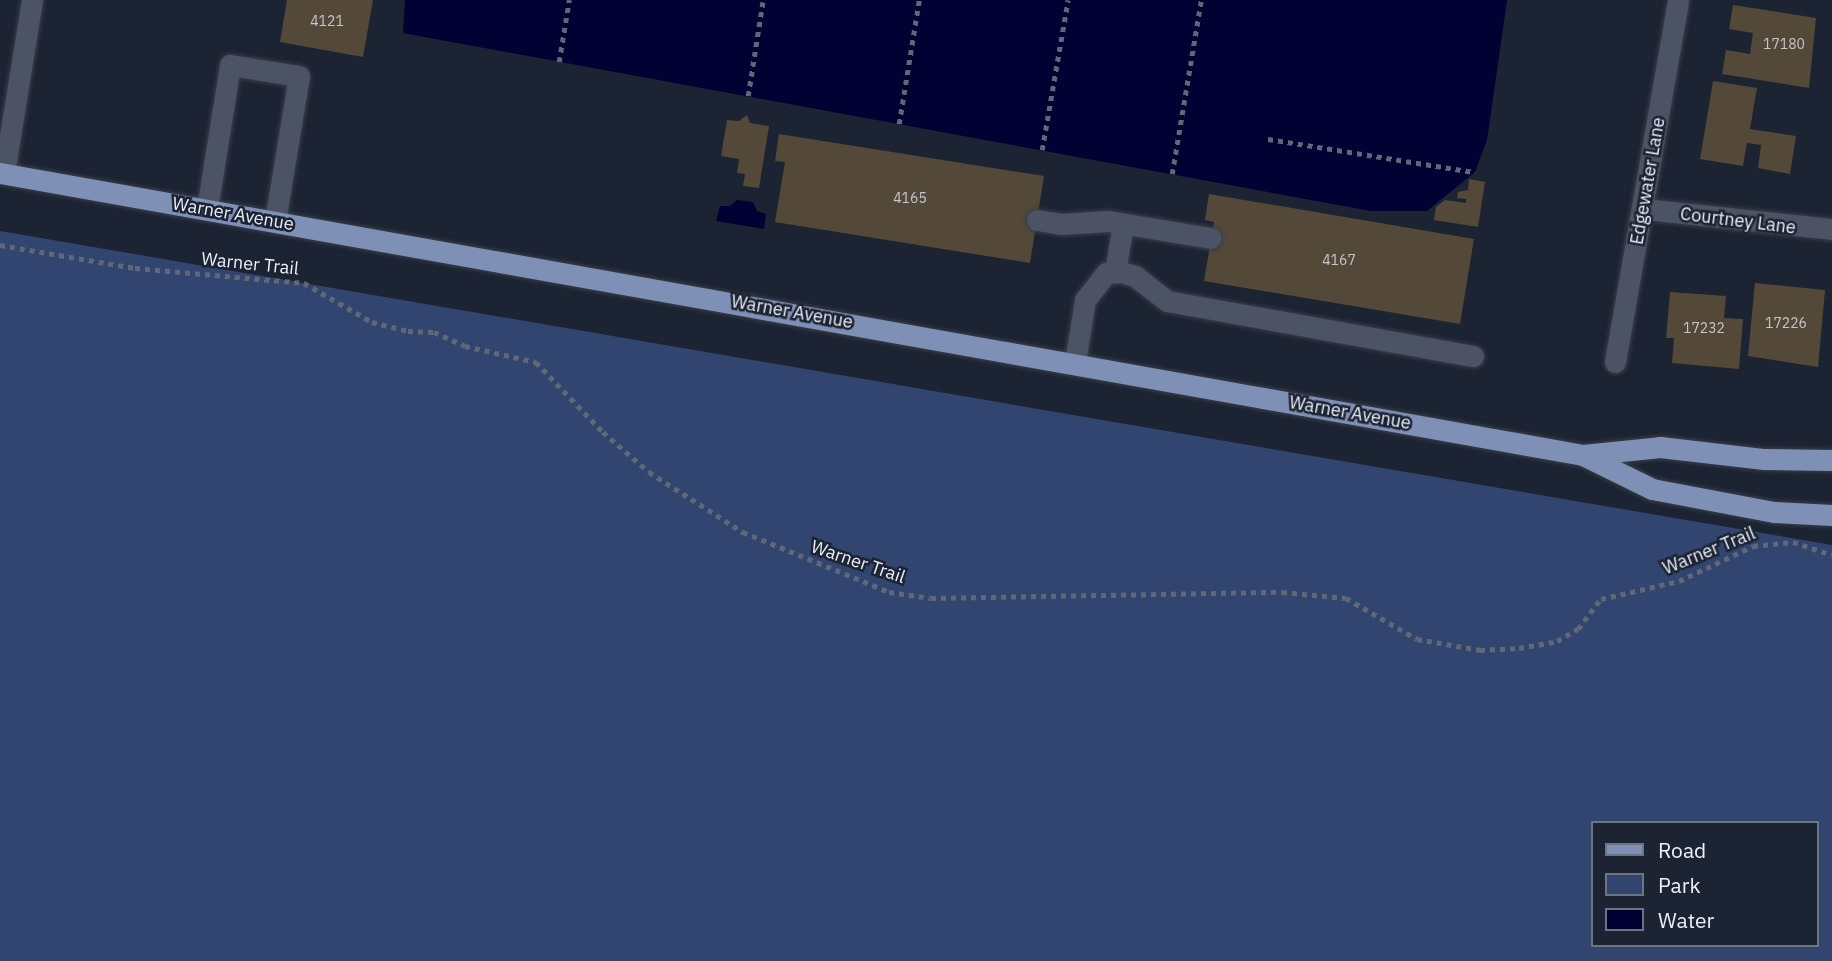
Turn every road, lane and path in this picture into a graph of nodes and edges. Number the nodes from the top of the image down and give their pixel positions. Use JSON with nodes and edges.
{"nodes":[{"id":1,"x":32,"y":0,"type":"edge"},
{"id":2,"x":569,"y":0,"type":"edge"},
{"id":3,"x":763,"y":0,"type":"edge"},
{"id":4,"x":919,"y":0,"type":"edge"},
{"id":5,"x":1068,"y":0,"type":"edge"},
{"id":6,"x":1201,"y":0,"type":"edge"},
{"id":7,"x":1678,"y":0,"type":"edge"},
{"id":8,"x":559,"y":62,"type":"dead end"},
{"id":9,"x":748,"y":96,"type":"dead end"},
{"id":10,"x":7,"y":99,"type":"edge"},
{"id":11,"x":900,"y":124,"type":"dead end"},
{"id":12,"x":1268,"y":139,"type":"dead end"},
{"id":13,"x":1042,"y":150,"type":"dead end"},
{"id":14,"x":1475,"y":172,"type":"dead end"},
{"id":15,"x":2,"y":173,"type":"edge"},
{"id":16,"x":1172,"y":174,"type":"dead end"},
{"id":17,"x":207,"y":209,"type":"junction"},
{"id":18,"x":1645,"y":209,"type":"junction"},
{"id":19,"x":1037,"y":220,"type":"dead end"},
{"id":20,"x":275,"y":221,"type":"junction"},
{"id":21,"x":1123,"y":224,"type":"junction"},
{"id":22,"x":1832,"y":229,"type":"edge"},
{"id":23,"x":1211,"y":239,"type":"dead end"},
{"id":24,"x":0,"y":245,"type":"edge"},
{"id":25,"x":1115,"y":272,"type":"junction"},
{"id":26,"x":1473,"y":356,"type":"dead end"},
{"id":27,"x":1075,"y":362,"type":"junction"},
{"id":28,"x":1615,"y":362,"type":"dead end"},
{"id":29,"x":1583,"y":455,"type":"junction"},
{"id":30,"x":1832,"y":460,"type":"edge"},
{"id":31,"x":1832,"y":515,"type":"edge"},
{"id":32,"x":1832,"y":555,"type":"edge"}],
"edges":[{"from":1,"to":10,"type":"street"},
{"from":2,"to":8,"type":"path"},
{"from":3,"to":9,"type":"path"},
{"from":4,"to":11,"type":"path"},
{"from":5,"to":13,"type":"path"},
{"from":6,"to":16,"type":"path"},
{"from":7,"to":18,"type":"street","name":"Edgewater Lane"},
{"from":10,"to":15,"type":"street"},
{"from":12,"to":14,"type":"path"},
{"from":15,"to":17,"type":"main road","name":"Warner Avenue"},
{"from":17,"to":20,"type":"main road","name":"Warner Avenue"},
{"from":17,"to":20,"type":"street"},
{"from":18,"to":22,"type":"street","name":"Courtney Lane"},
{"from":18,"to":28,"type":"street","name":"Edgewater Lane"},
{"from":19,"to":21,"type":"street"},
{"from":20,"to":27,"type":"main road","name":"Warner Avenue"},
{"from":21,"to":23,"type":"street"},
{"from":21,"to":25,"type":"street"},
{"from":24,"to":32,"type":"path","name":"Warner Trail"},
{"from":25,"to":26,"type":"street"},
{"from":25,"to":27,"type":"street"},
{"from":27,"to":29,"type":"main road","name":"Warner Avenue"},
{"from":29,"to":30,"type":"main road","name":"Warner Avenue"},
{"from":29,"to":31,"type":"main road","name":"Warner Avenue"}]}
